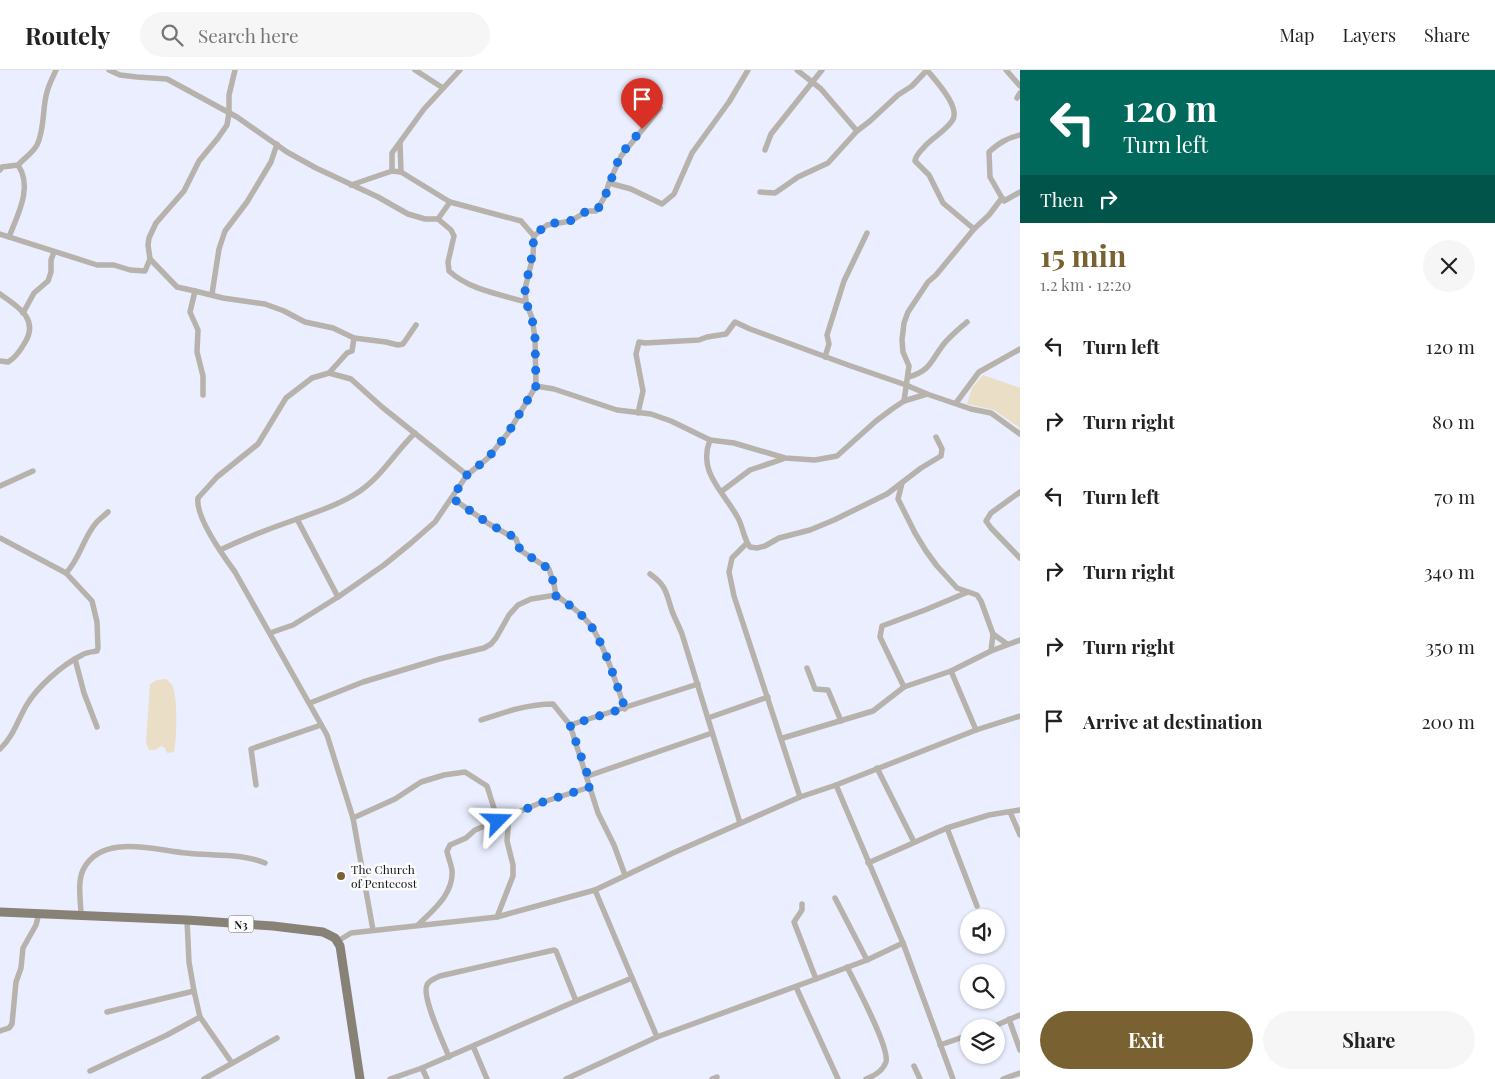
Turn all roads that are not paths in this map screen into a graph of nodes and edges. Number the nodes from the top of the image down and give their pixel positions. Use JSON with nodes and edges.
{"nodes":[{"id":1,"x":56,"y":70,"type":"edge"},
{"id":2,"x":109,"y":70,"type":"edge"},
{"id":3,"x":167,"y":70,"type":"edge"},
{"id":4,"x":234,"y":70,"type":"edge"},
{"id":5,"x":415,"y":70,"type":"edge"},
{"id":6,"x":460,"y":70,"type":"edge"},
{"id":7,"x":748,"y":70,"type":"edge"},
{"id":8,"x":797,"y":70,"type":"edge"},
{"id":9,"x":822,"y":70,"type":"edge"},
{"id":10,"x":927,"y":70,"type":"edge"},
{"id":11,"x":1006,"y":70,"type":"edge"},
{"id":12,"x":167,"y":79,"type":"junction"},
{"id":13,"x":812,"y":83,"type":"junction"},
{"id":14,"x":1020,"y":86,"type":"edge"},
{"id":15,"x":443,"y":88,"type":"junction"},
{"id":16,"x":660,"y":108,"type":"dead end"},
{"id":17,"x":229,"y":113,"type":"junction"},
{"id":18,"x":857,"y":131,"type":"junction"},
{"id":19,"x":1020,"y":135,"type":"edge"},
{"id":20,"x":400,"y":143,"type":"junction"},
{"id":21,"x":277,"y":144,"type":"junction"},
{"id":22,"x":765,"y":150,"type":"dead end"},
{"id":23,"x":18,"y":165,"type":"junction"},
{"id":24,"x":0,"y":170,"type":"edge"},
{"id":25,"x":392,"y":171,"type":"junction"},
{"id":26,"x":401,"y":172,"type":"junction"},
{"id":27,"x":608,"y":183,"type":"junction"},
{"id":28,"x":351,"y":185,"type":"junction"},
{"id":29,"x":760,"y":192,"type":"dead end"},
{"id":30,"x":1020,"y":192,"type":"edge"},
{"id":31,"x":1002,"y":198,"type":"junction"},
{"id":32,"x":450,"y":202,"type":"junction"},
{"id":33,"x":438,"y":219,"type":"junction"},
{"id":34,"x":974,"y":229,"type":"junction"},
{"id":35,"x":867,"y":234,"type":"dead end"},
{"id":36,"x":4,"y":236,"type":"edge"},
{"id":37,"x":534,"y":236,"type":"junction"},
{"id":38,"x":54,"y":252,"type":"junction"},
{"id":39,"x":150,"y":259,"type":"junction"},
{"id":40,"x":195,"y":291,"type":"junction"},
{"id":41,"x":0,"y":294,"type":"edge"},
{"id":42,"x":212,"y":294,"type":"junction"},
{"id":43,"x":526,"y":302,"type":"junction"},
{"id":44,"x":23,"y":313,"type":"junction"},
{"id":45,"x":967,"y":322,"type":"dead end"},
{"id":46,"x":416,"y":325,"type":"dead end"},
{"id":47,"x":354,"y":338,"type":"junction"},
{"id":48,"x":1020,"y":349,"type":"edge"},
{"id":49,"x":825,"y":357,"type":"junction"},
{"id":50,"x":0,"y":361,"type":"edge"},
{"id":51,"x":329,"y":374,"type":"junction"},
{"id":52,"x":909,"y":377,"type":"junction"},
{"id":53,"x":906,"y":385,"type":"junction"},
{"id":54,"x":536,"y":386,"type":"junction"},
{"id":55,"x":927,"y":394,"type":"junction"},
{"id":56,"x":203,"y":395,"type":"dead end"},
{"id":57,"x":904,"y":400,"type":"junction"},
{"id":58,"x":956,"y":403,"type":"junction"},
{"id":59,"x":638,"y":413,"type":"junction"},
{"id":60,"x":415,"y":433,"type":"junction"},
{"id":61,"x":1020,"y":434,"type":"edge"},
{"id":62,"x":936,"y":437,"type":"dead end"},
{"id":63,"x":710,"y":440,"type":"junction"},
{"id":64,"x":784,"y":458,"type":"junction"},
{"id":65,"x":33,"y":471,"type":"dead end"},
{"id":66,"x":467,"y":475,"type":"junction"},
{"id":67,"x":902,"y":483,"type":"junction"},
{"id":68,"x":0,"y":486,"type":"edge"},
{"id":69,"x":722,"y":491,"type":"junction"},
{"id":70,"x":1020,"y":492,"type":"edge"},
{"id":71,"x":887,"y":494,"type":"junction"},
{"id":72,"x":452,"y":498,"type":"junction"},
{"id":73,"x":898,"y":499,"type":"junction"},
{"id":74,"x":108,"y":512,"type":"dead end"},
{"id":75,"x":297,"y":519,"type":"junction"},
{"id":76,"x":0,"y":538,"type":"edge"},
{"id":77,"x":747,"y":543,"type":"junction"},
{"id":78,"x":220,"y":550,"type":"junction"},
{"id":79,"x":1020,"y":558,"type":"edge"},
{"id":80,"x":66,"y":573,"type":"junction"},
{"id":81,"x":650,"y":574,"type":"dead end"},
{"id":82,"x":968,"y":592,"type":"junction"},
{"id":83,"x":556,"y":596,"type":"junction"},
{"id":84,"x":338,"y":598,"type":"junction"},
{"id":85,"x":270,"y":633,"type":"junction"},
{"id":86,"x":993,"y":634,"type":"junction"},
{"id":87,"x":1020,"y":640,"type":"edge"},
{"id":88,"x":1007,"y":644,"type":"junction"},
{"id":89,"x":991,"y":650,"type":"junction"},
{"id":90,"x":75,"y":659,"type":"junction"},
{"id":91,"x":807,"y":668,"type":"dead end"},
{"id":92,"x":951,"y":671,"type":"junction"},
{"id":93,"x":698,"y":684,"type":"junction"},
{"id":94,"x":904,"y":687,"type":"junction"},
{"id":95,"x":768,"y":697,"type":"junction"},
{"id":96,"x":310,"y":703,"type":"junction"},
{"id":97,"x":625,"y":708,"type":"junction"},
{"id":98,"x":1020,"y":716,"type":"edge"},
{"id":99,"x":708,"y":718,"type":"junction"},
{"id":100,"x":481,"y":720,"type":"dead end"},
{"id":101,"x":841,"y":721,"type":"junction"},
{"id":102,"x":321,"y":724,"type":"junction"},
{"id":103,"x":570,"y":725,"type":"junction"},
{"id":104,"x":97,"y":727,"type":"dead end"},
{"id":105,"x":976,"y":730,"type":"junction"},
{"id":106,"x":712,"y":733,"type":"junction"},
{"id":107,"x":783,"y":738,"type":"junction"},
{"id":108,"x":0,"y":748,"type":"edge"},
{"id":109,"x":877,"y":768,"type":"junction"},
{"id":110,"x":588,"y":776,"type":"junction"},
{"id":111,"x":256,"y":785,"type":"dead end"},
{"id":112,"x":836,"y":785,"type":"junction"},
{"id":113,"x":590,"y":787,"type":"junction"},
{"id":114,"x":800,"y":796,"type":"junction"},
{"id":115,"x":1020,"y":810,"type":"edge"},
{"id":116,"x":1010,"y":812,"type":"junction"},
{"id":117,"x":510,"y":817,"type":"junction"},
{"id":118,"x":353,"y":818,"type":"junction"},
{"id":119,"x":498,"y":821,"type":"junction"},
{"id":120,"x":740,"y":823,"type":"junction"},
{"id":121,"x":947,"y":828,"type":"junction"},
{"id":122,"x":1020,"y":835,"type":"edge"},
{"id":123,"x":914,"y":842,"type":"junction"},
{"id":124,"x":265,"y":863,"type":"dead end"},
{"id":125,"x":868,"y":863,"type":"junction"},
{"id":126,"x":625,"y":875,"type":"junction"},
{"id":127,"x":595,"y":890,"type":"junction"},
{"id":128,"x":835,"y":898,"type":"dead end"},
{"id":129,"x":802,"y":904,"type":"dead end"},
{"id":130,"x":977,"y":906,"type":"dead end"},
{"id":131,"x":0,"y":912,"type":"edge"},
{"id":132,"x":39,"y":913,"type":"junction"},
{"id":133,"x":81,"y":916,"type":"junction"},
{"id":134,"x":497,"y":917,"type":"junction"},
{"id":135,"x":187,"y":920,"type":"junction"},
{"id":136,"x":418,"y":925,"type":"junction"},
{"id":137,"x":373,"y":930,"type":"junction"},
{"id":138,"x":338,"y":941,"type":"junction"},
{"id":139,"x":903,"y":943,"type":"junction"},
{"id":140,"x":867,"y":960,"type":"junction"},
{"id":141,"x":847,"y":967,"type":"junction"},
{"id":142,"x":632,"y":978,"type":"junction"},
{"id":143,"x":816,"y":979,"type":"junction"},
{"id":144,"x":796,"y":986,"type":"junction"},
{"id":145,"x":194,"y":991,"type":"junction"},
{"id":146,"x":576,"y":1001,"type":"junction"},
{"id":147,"x":107,"y":1012,"type":"dead end"},
{"id":148,"x":1020,"y":1015,"type":"edge"},
{"id":149,"x":200,"y":1017,"type":"junction"},
{"id":150,"x":1009,"y":1019,"type":"junction"},
{"id":151,"x":1005,"y":1021,"type":"edge"},
{"id":152,"x":0,"y":1031,"type":"edge"},
{"id":153,"x":657,"y":1037,"type":"junction"},
{"id":154,"x":277,"y":1038,"type":"dead end"},
{"id":155,"x":960,"y":1038,"type":"edge"},
{"id":156,"x":940,"y":1045,"type":"junction"},
{"id":157,"x":473,"y":1046,"type":"junction"},
{"id":158,"x":1020,"y":1050,"type":"edge"},
{"id":159,"x":450,"y":1056,"type":"junction"},
{"id":160,"x":232,"y":1063,"type":"junction"},
{"id":161,"x":914,"y":1066,"type":"dead end"},
{"id":162,"x":422,"y":1068,"type":"junction"},
{"id":163,"x":90,"y":1071,"type":"dead end"},
{"id":164,"x":1020,"y":1073,"type":"edge"},
{"id":165,"x":579,"y":1076,"type":"edge"},
{"id":166,"x":204,"y":1079,"type":"edge"},
{"id":167,"x":360,"y":1079,"type":"edge"},
{"id":168,"x":390,"y":1079,"type":"edge"},
{"id":169,"x":427,"y":1079,"type":"edge"},
{"id":170,"x":487,"y":1079,"type":"edge"},
{"id":171,"x":566,"y":1079,"type":"edge"},
{"id":172,"x":838,"y":1079,"type":"edge"},
{"id":173,"x":866,"y":1079,"type":"edge"},
{"id":174,"x":920,"y":1079,"type":"edge"},
{"id":175,"x":954,"y":1079,"type":"edge"},
{"id":176,"x":1003,"y":1079,"type":"edge"}],
"edges":[{"from":1,"to":23,"type":"street"},
{"from":2,"to":12,"type":"street"},
{"from":3,"to":12,"type":"street"},
{"from":4,"to":17,"type":"street"},
{"from":5,"to":15,"type":"street"},
{"from":6,"to":15,"type":"street"},
{"from":7,"to":27,"type":"street"},
{"from":8,"to":13,"type":"street"},
{"from":9,"to":13,"type":"street"},
{"from":10,"to":18,"type":"street"},
{"from":10,"to":34,"type":"street"},
{"from":11,"to":14,"type":"street"},
{"from":12,"to":17,"type":"street"},
{"from":13,"to":18,"type":"street"},
{"from":13,"to":22,"type":"street"},
{"from":15,"to":20,"type":"street"},
{"from":16,"to":27,"type":"street"},
{"from":17,"to":21,"type":"street"},
{"from":17,"to":39,"type":"street"},
{"from":18,"to":29,"type":"street"},
{"from":19,"to":31,"type":"street"},
{"from":20,"to":25,"type":"street"},
{"from":20,"to":26,"type":"street"},
{"from":21,"to":28,"type":"street"},
{"from":21,"to":42,"type":"street"},
{"from":23,"to":24,"type":"street"},
{"from":23,"to":36,"type":"street"},
{"from":25,"to":26,"type":"street"},
{"from":25,"to":28,"type":"street"},
{"from":26,"to":32,"type":"street"},
{"from":27,"to":37,"type":"street"},
{"from":28,"to":33,"type":"street"},
{"from":30,"to":31,"type":"street"},
{"from":31,"to":34,"type":"street"},
{"from":32,"to":33,"type":"street"},
{"from":32,"to":37,"type":"street"},
{"from":33,"to":43,"type":"street"},
{"from":34,"to":52,"type":"street"},
{"from":35,"to":49,"type":"street"},
{"from":36,"to":38,"type":"street"},
{"from":37,"to":43,"type":"street"},
{"from":38,"to":39,"type":"street"},
{"from":38,"to":44,"type":"street"},
{"from":39,"to":40,"type":"street"},
{"from":40,"to":42,"type":"street"},
{"from":40,"to":56,"type":"street"},
{"from":41,"to":44,"type":"street"},
{"from":42,"to":47,"type":"street"},
{"from":43,"to":54,"type":"street"},
{"from":44,"to":50,"type":"street"},
{"from":45,"to":52,"type":"street"},
{"from":46,"to":47,"type":"street"},
{"from":47,"to":51,"type":"street"},
{"from":48,"to":58,"type":"street"},
{"from":49,"to":53,"type":"street"},
{"from":49,"to":59,"type":"street"},
{"from":51,"to":60,"type":"street"},
{"from":51,"to":78,"type":"street"},
{"from":52,"to":53,"type":"street"},
{"from":53,"to":55,"type":"street"},
{"from":53,"to":57,"type":"street"},
{"from":54,"to":59,"type":"street"},
{"from":54,"to":66,"type":"street"},
{"from":55,"to":57,"type":"street"},
{"from":55,"to":58,"type":"street"},
{"from":57,"to":64,"type":"street"},
{"from":58,"to":61,"type":"street"},
{"from":59,"to":63,"type":"street"},
{"from":60,"to":66,"type":"street"},
{"from":60,"to":75,"type":"street"},
{"from":62,"to":67,"type":"street"},
{"from":63,"to":64,"type":"street"},
{"from":63,"to":69,"type":"street"},
{"from":64,"to":69,"type":"street"},
{"from":65,"to":68,"type":"street"},
{"from":66,"to":72,"type":"street"},
{"from":67,"to":71,"type":"street"},
{"from":67,"to":73,"type":"street"},
{"from":69,"to":77,"type":"street"},
{"from":70,"to":79,"type":"street"},
{"from":71,"to":73,"type":"street"},
{"from":71,"to":77,"type":"street"},
{"from":72,"to":83,"type":"street"},
{"from":72,"to":84,"type":"street"},
{"from":73,"to":82,"type":"street"},
{"from":74,"to":80,"type":"street"},
{"from":75,"to":78,"type":"street"},
{"from":75,"to":84,"type":"street"},
{"from":76,"to":80,"type":"street"},
{"from":77,"to":95,"type":"street"},
{"from":78,"to":85,"type":"street"},
{"from":80,"to":90,"type":"street"},
{"from":81,"to":93,"type":"street"},
{"from":82,"to":86,"type":"street"},
{"from":82,"to":94,"type":"street"},
{"from":83,"to":96,"type":"street"},
{"from":83,"to":97,"type":"street"},
{"from":84,"to":85,"type":"street"},
{"from":85,"to":96,"type":"street"},
{"from":86,"to":88,"type":"street"},
{"from":86,"to":89,"type":"street"},
{"from":87,"to":88,"type":"street"},
{"from":88,"to":89,"type":"street"},
{"from":89,"to":92,"type":"street"},
{"from":90,"to":104,"type":"street"},
{"from":90,"to":108,"type":"street"},
{"from":91,"to":101,"type":"street"},
{"from":92,"to":94,"type":"street"},
{"from":92,"to":105,"type":"street"},
{"from":93,"to":97,"type":"street"},
{"from":93,"to":99,"type":"street"},
{"from":94,"to":101,"type":"street"},
{"from":95,"to":99,"type":"street"},
{"from":95,"to":107,"type":"street"},
{"from":96,"to":102,"type":"street"},
{"from":97,"to":103,"type":"street"},
{"from":98,"to":105,"type":"street"},
{"from":99,"to":106,"type":"street"},
{"from":100,"to":103,"type":"street"},
{"from":101,"to":107,"type":"street"},
{"from":102,"to":111,"type":"street"},
{"from":102,"to":118,"type":"street"},
{"from":103,"to":110,"type":"street"},
{"from":105,"to":109,"type":"street"},
{"from":106,"to":110,"type":"street"},
{"from":106,"to":120,"type":"street"},
{"from":107,"to":114,"type":"street"},
{"from":109,"to":112,"type":"street"},
{"from":109,"to":123,"type":"street"},
{"from":110,"to":113,"type":"street"},
{"from":112,"to":114,"type":"street"},
{"from":112,"to":125,"type":"street"},
{"from":113,"to":117,"type":"street"},
{"from":113,"to":126,"type":"street"},
{"from":114,"to":120,"type":"street"},
{"from":115,"to":116,"type":"street"},
{"from":116,"to":121,"type":"street"},
{"from":116,"to":122,"type":"street"},
{"from":117,"to":119,"type":"street"},
{"from":117,"to":134,"type":"street"},
{"from":118,"to":119,"type":"street"},
{"from":118,"to":137,"type":"street"},
{"from":119,"to":136,"type":"street"},
{"from":120,"to":126,"type":"street"},
{"from":121,"to":123,"type":"street"},
{"from":121,"to":130,"type":"street"},
{"from":123,"to":125,"type":"street"},
{"from":124,"to":133,"type":"street"},
{"from":125,"to":139,"type":"street"},
{"from":126,"to":127,"type":"street"},
{"from":127,"to":134,"type":"street"},
{"from":127,"to":142,"type":"street"},
{"from":128,"to":140,"type":"street"},
{"from":129,"to":143,"type":"street"},
{"from":131,"to":132,"type":"main road","number":"N3"},
{"from":132,"to":133,"type":"main road","number":"N3"},
{"from":132,"to":152,"type":"street"},
{"from":133,"to":135,"type":"main road","number":"N3"},
{"from":134,"to":136,"type":"street"},
{"from":135,"to":138,"type":"main road","number":"N3"},
{"from":135,"to":145,"type":"street"},
{"from":136,"to":137,"type":"street"},
{"from":137,"to":138,"type":"street"},
{"from":138,"to":167,"type":"main road"},
{"from":139,"to":140,"type":"street"},
{"from":139,"to":156,"type":"street"},
{"from":140,"to":141,"type":"street"},
{"from":141,"to":143,"type":"street"},
{"from":141,"to":173,"type":"street"},
{"from":142,"to":146,"type":"street"},
{"from":142,"to":153,"type":"street"},
{"from":143,"to":144,"type":"street"},
{"from":144,"to":153,"type":"street"},
{"from":144,"to":172,"type":"street"},
{"from":145,"to":147,"type":"street"},
{"from":145,"to":149,"type":"street"},
{"from":146,"to":157,"type":"street"},
{"from":146,"to":159,"type":"street"},
{"from":148,"to":150,"type":"street"},
{"from":149,"to":160,"type":"street"},
{"from":149,"to":163,"type":"street"},
{"from":150,"to":151,"type":"street"},
{"from":150,"to":158,"type":"street"},
{"from":153,"to":165,"type":"street"},
{"from":154,"to":160,"type":"street"},
{"from":155,"to":156,"type":"street"},
{"from":156,"to":175,"type":"street"},
{"from":157,"to":159,"type":"street"},
{"from":157,"to":170,"type":"street"},
{"from":159,"to":162,"type":"street"},
{"from":160,"to":166,"type":"street"},
{"from":161,"to":174,"type":"street"},
{"from":162,"to":168,"type":"street"},
{"from":162,"to":169,"type":"street"},
{"from":164,"to":176,"type":"street"},
{"from":165,"to":171,"type":"street"}]}
